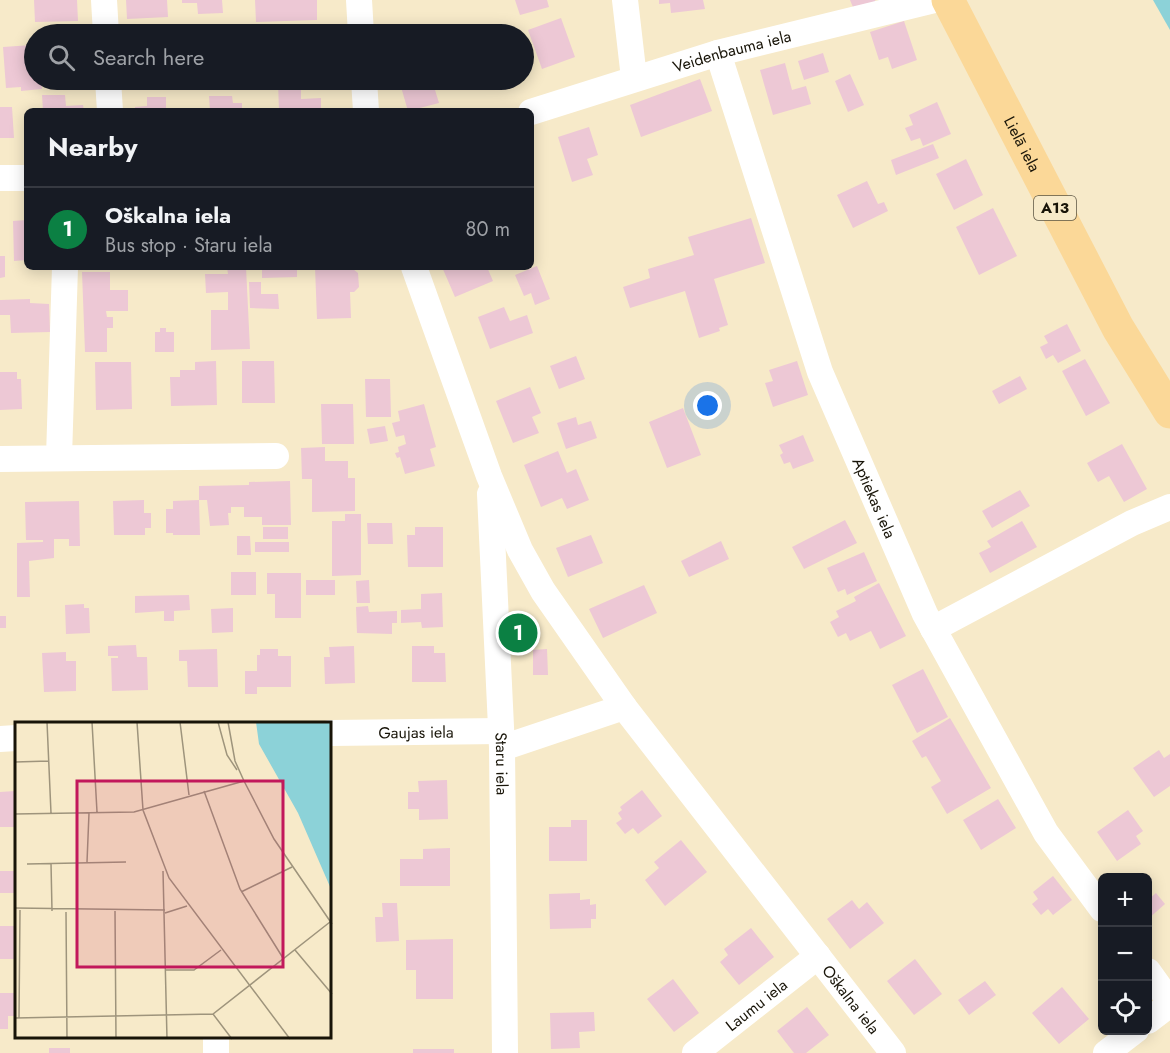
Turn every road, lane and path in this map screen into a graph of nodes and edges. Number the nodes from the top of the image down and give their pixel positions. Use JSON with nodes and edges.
{"nodes":[{"id":1,"x":104,"y":0,"type":"edge"},
{"id":2,"x":359,"y":0,"type":"edge"},
{"id":3,"x":625,"y":0,"type":"edge"},
{"id":4,"x":934,"y":0,"type":"edge"},
{"id":5,"x":948,"y":0,"type":"edge"},
{"id":6,"x":105,"y":24,"type":"edge"},
{"id":7,"x":360,"y":24,"type":"edge"},
{"id":8,"x":718,"y":53,"type":"junction"},
{"id":9,"x":634,"y":78,"type":"junction"},
{"id":10,"x":109,"y":90,"type":"edge"},
{"id":11,"x":365,"y":90,"type":"edge"},
{"id":12,"x":110,"y":108,"type":"edge"},
{"id":13,"x":366,"y":108,"type":"edge"},
{"id":14,"x":534,"y":111,"type":"edge"},
{"id":15,"x":0,"y":178,"type":"edge"},
{"id":16,"x":24,"y":178,"type":"edge"},
{"id":17,"x":65,"y":270,"type":"edge"},
{"id":18,"x":415,"y":270,"type":"edge"},
{"id":19,"x":1170,"y":412,"type":"edge"},
{"id":20,"x":276,"y":456,"type":"dead end"},
{"id":21,"x":59,"y":457,"type":"junction"},
{"id":22,"x":0,"y":459,"type":"edge"},
{"id":23,"x":489,"y":476,"type":"junction"},
{"id":24,"x":1170,"y":507,"type":"edge"},
{"id":25,"x":933,"y":628,"type":"junction"},
{"id":26,"x":624,"y":707,"type":"junction"},
{"id":27,"x":332,"y":733,"type":"edge"},
{"id":28,"x":15,"y":738,"type":"edge"},
{"id":29,"x":0,"y":739,"type":"edge"},
{"id":30,"x":501,"y":740,"type":"junction"},
{"id":31,"x":1098,"y":904,"type":"edge"},
{"id":32,"x":818,"y":956,"type":"junction"},
{"id":33,"x":1152,"y":977,"type":"edge"},
{"id":34,"x":1170,"y":1003,"type":"edge"},
{"id":35,"x":1152,"y":1018,"type":"edge"},
{"id":36,"x":1129,"y":1035,"type":"edge"},
{"id":37,"x":505,"y":1053,"type":"edge"},
{"id":38,"x":696,"y":1053,"type":"edge"},
{"id":39,"x":893,"y":1053,"type":"edge"},
{"id":40,"x":1106,"y":1053,"type":"edge"}],
"edges":[{"from":1,"to":6,"type":"street"},
{"from":2,"to":7,"type":"street"},
{"from":3,"to":9,"type":"street"},
{"from":4,"to":8,"type":"street","name":"Veidenbauma iela"},
{"from":5,"to":19,"type":"main road","name":"Lielā iela","number":"A13"},
{"from":8,"to":9,"type":"street","name":"Veidenbauma iela"},
{"from":8,"to":25,"type":"street","name":"Aptiekas iela"},
{"from":9,"to":14,"type":"street","name":"Veidenbauma iela"},
{"from":10,"to":12,"type":"street"},
{"from":11,"to":13,"type":"street"},
{"from":15,"to":16,"type":"street"},
{"from":17,"to":21,"type":"street"},
{"from":18,"to":23,"type":"street","name":"Oškalna iela"},
{"from":20,"to":21,"type":"street"},
{"from":21,"to":22,"type":"street"},
{"from":23,"to":26,"type":"street","name":"Oškalna iela"},
{"from":23,"to":30,"type":"street","name":"Staru iela"},
{"from":24,"to":25,"type":"street"},
{"from":25,"to":31,"type":"street","name":"Aptiekas iela"},
{"from":26,"to":30,"type":"street","name":"Gaujas iela"},
{"from":26,"to":32,"type":"street","name":"Oškalna iela"},
{"from":27,"to":30,"type":"street","name":"Gaujas iela"},
{"from":28,"to":29,"type":"street"},
{"from":30,"to":37,"type":"street","name":"Staru iela"},
{"from":32,"to":38,"type":"street","name":"Laumu iela"},
{"from":32,"to":39,"type":"street","name":"Oškalna iela"},
{"from":33,"to":34,"type":"street"},
{"from":34,"to":35,"type":"street"},
{"from":36,"to":40,"type":"street"}]}
